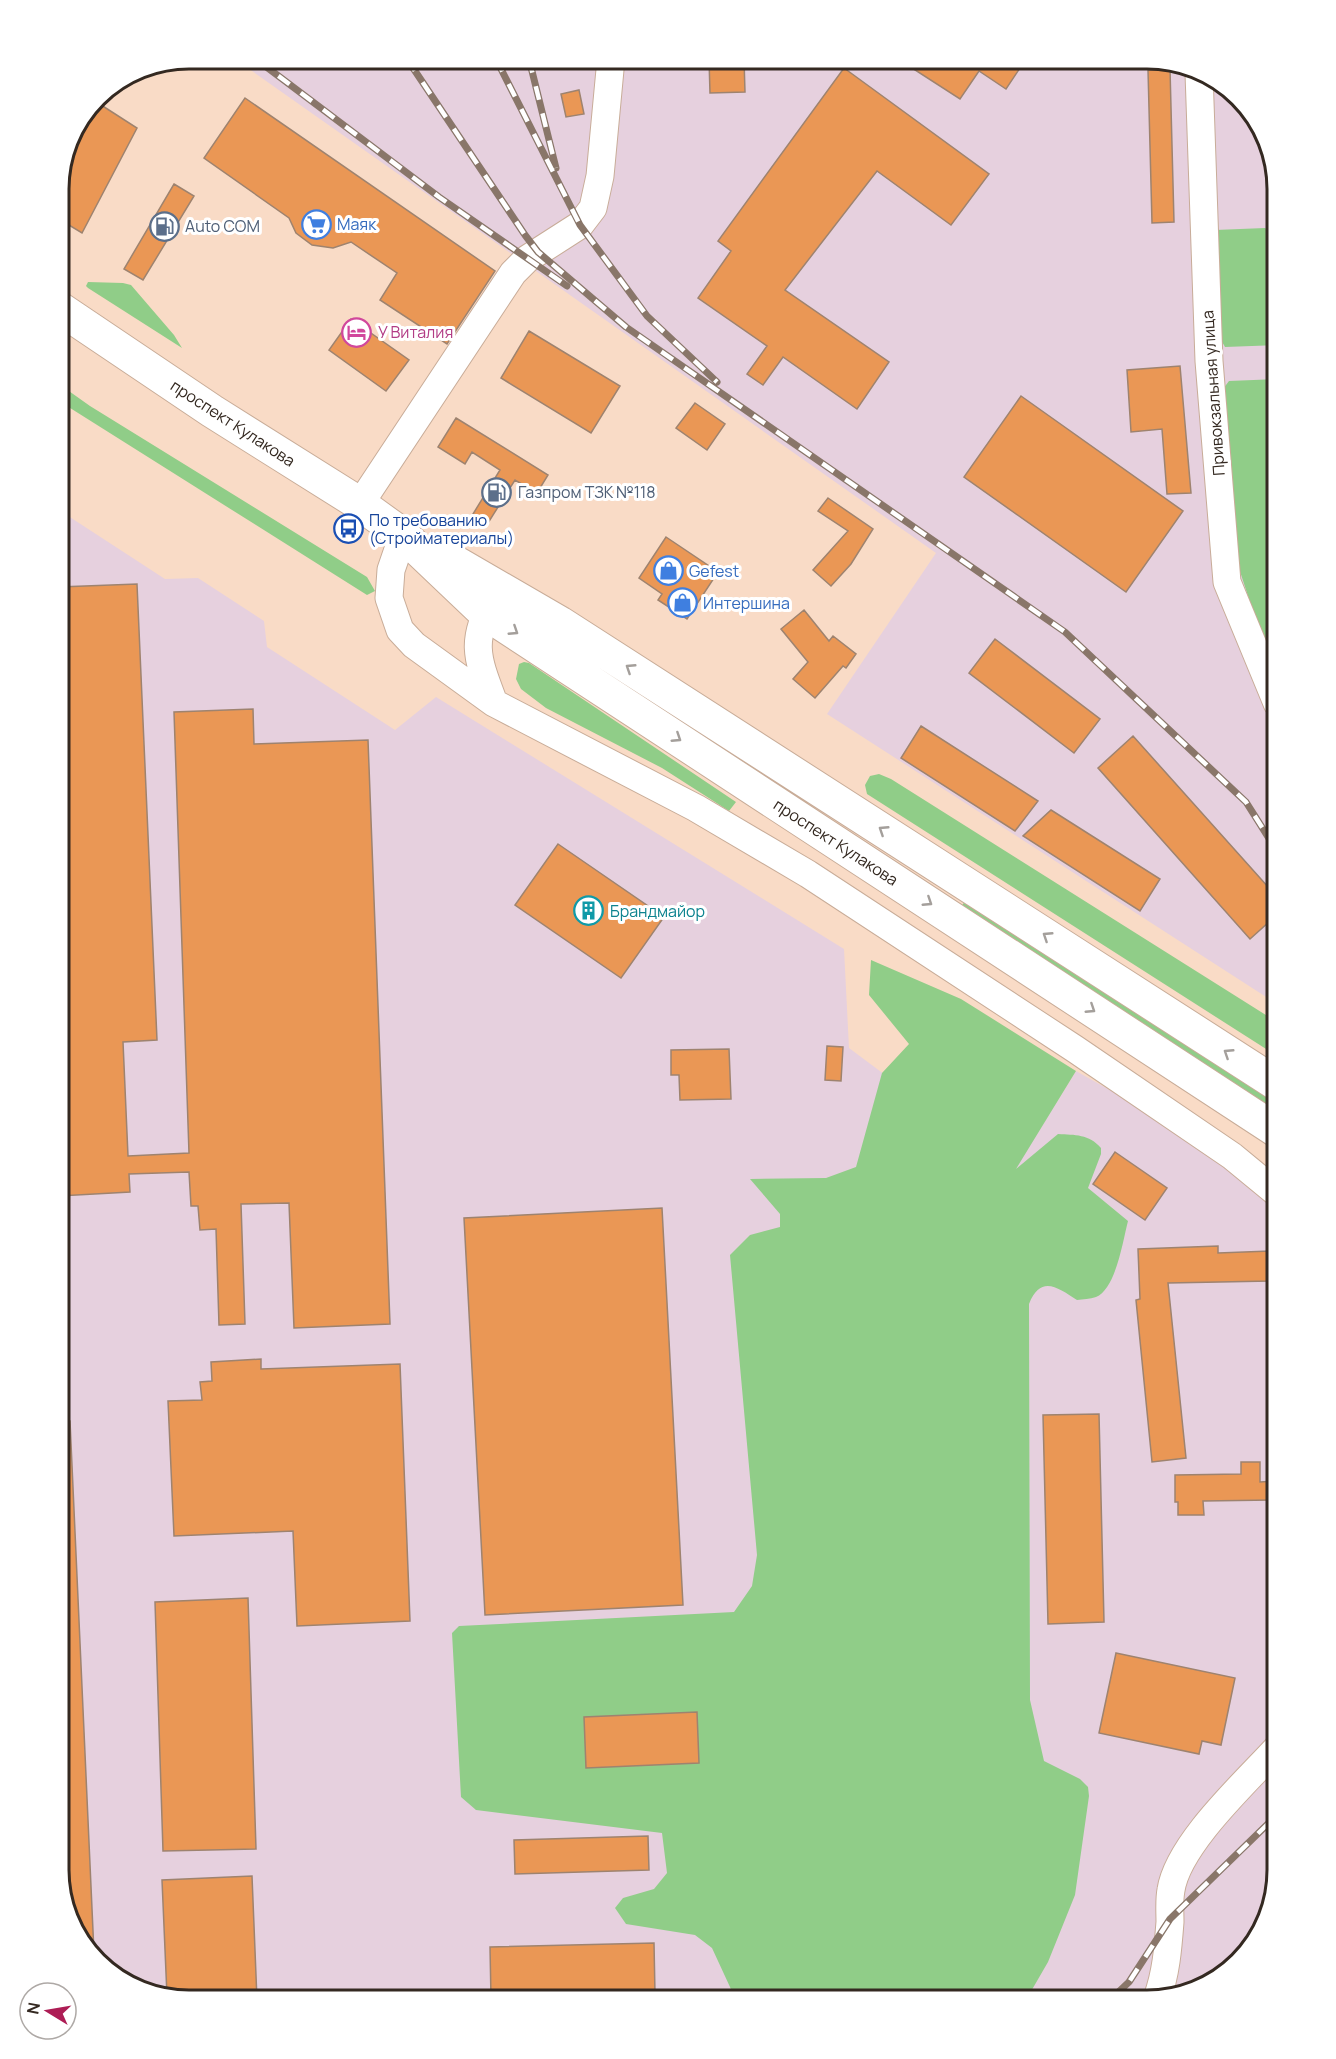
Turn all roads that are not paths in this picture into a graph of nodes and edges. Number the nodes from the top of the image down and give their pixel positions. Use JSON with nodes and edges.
{"nodes":[{"id":1,"x":610,"y":69,"type":"edge"},
{"id":2,"x":1199,"y":81,"type":"edge"},
{"id":3,"x":69,"y":315,"type":"edge"},
{"id":4,"x":360,"y":504,"type":"junction"},
{"id":5,"x":405,"y":536,"type":"junction"},
{"id":6,"x":493,"y":600,"type":"junction"},
{"id":7,"x":1267,"y":677,"type":"edge"},
{"id":8,"x":494,"y":703,"type":"junction"},
{"id":9,"x":1267,"y":1077,"type":"edge"},
{"id":10,"x":1267,"y":1124,"type":"edge"},
{"id":11,"x":1267,"y":1183,"type":"edge"},
{"id":12,"x":1267,"y":1760,"type":"edge"},
{"id":13,"x":1158,"y":1990,"type":"edge"}],
"edges":[{"from":1,"to":4,"type":"street"},
{"from":2,"to":7,"type":"street","name":"Привокзальная улица"},
{"from":3,"to":4,"type":"main road","name":"проспект Кулакова"},
{"from":4,"to":5,"type":"main road","name":"проспект Кулакова"},
{"from":5,"to":6,"type":"main road","name":"проспект Кулакова"},
{"from":5,"to":8,"type":"street"},
{"from":6,"to":8,"type":"street"},
{"from":9,"to":6,"type":"main road","name":"проспект Кулакова","one_way":true},
{"from":6,"to":10,"type":"main road","name":"проспект Кулакова","one_way":true},
{"from":8,"to":11,"type":"street"},
{"from":12,"to":13,"type":"street"}]}
